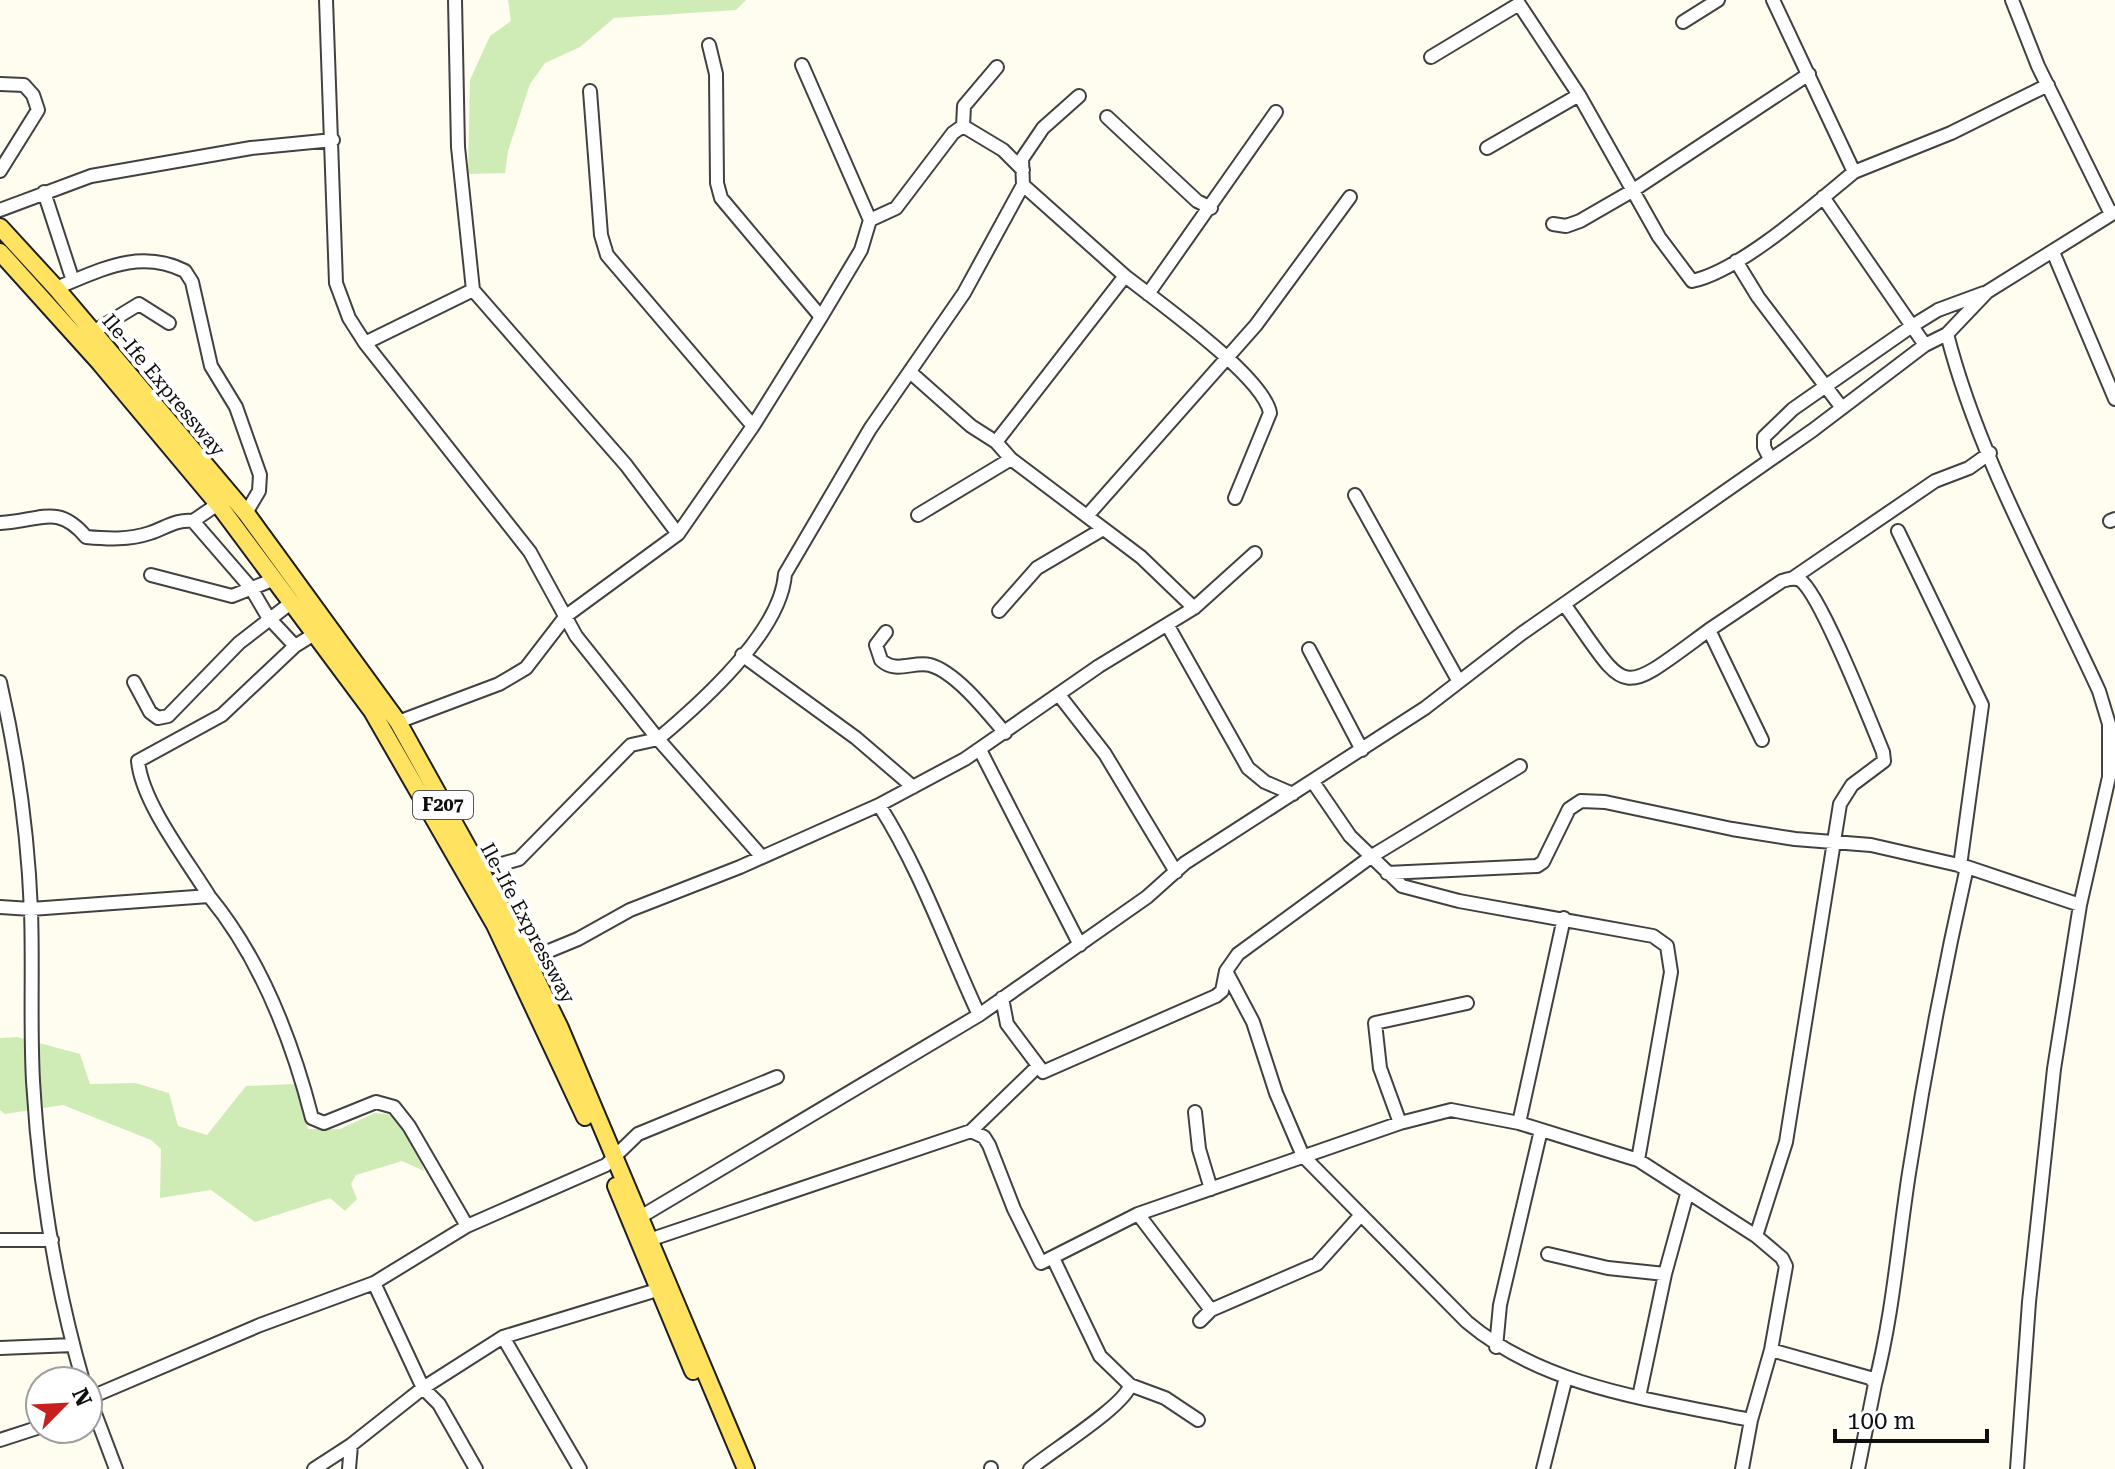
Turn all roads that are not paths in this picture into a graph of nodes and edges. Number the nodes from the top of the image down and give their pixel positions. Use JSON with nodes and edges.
{"nodes":[{"id":1,"x":326,"y":0,"type":"edge"},
{"id":2,"x":455,"y":0,"type":"edge"},
{"id":3,"x":1718,"y":0,"type":"edge"},
{"id":4,"x":1773,"y":0,"type":"edge"},
{"id":5,"x":2012,"y":0,"type":"edge"},
{"id":6,"x":1520,"y":1,"type":"edge"},
{"id":7,"x":1683,"y":22,"type":"dead end"},
{"id":8,"x":709,"y":45,"type":"dead end"},
{"id":9,"x":1431,"y":57,"type":"dead end"},
{"id":10,"x":802,"y":65,"type":"dead end"},
{"id":11,"x":997,"y":67,"type":"dead end"},
{"id":12,"x":1809,"y":74,"type":"junction"},
{"id":13,"x":0,"y":84,"type":"edge"},
{"id":14,"x":2048,"y":85,"type":"junction"},
{"id":15,"x":590,"y":91,"type":"dead end"},
{"id":16,"x":1579,"y":95,"type":"junction"},
{"id":17,"x":1079,"y":96,"type":"dead end"},
{"id":18,"x":1276,"y":112,"type":"dead end"},
{"id":19,"x":1107,"y":117,"type":"dead end"},
{"id":20,"x":963,"y":126,"type":"junction"},
{"id":21,"x":333,"y":140,"type":"junction"},
{"id":22,"x":1487,"y":148,"type":"dead end"},
{"id":23,"x":1023,"y":170,"type":"junction"},
{"id":24,"x":0,"y":171,"type":"edge"},
{"id":25,"x":1854,"y":172,"type":"junction"},
{"id":26,"x":1023,"y":185,"type":"junction"},
{"id":27,"x":1632,"y":191,"type":"junction"},
{"id":28,"x":44,"y":192,"type":"junction"},
{"id":29,"x":1350,"y":197,"type":"dead end"},
{"id":30,"x":1823,"y":197,"type":"junction"},
{"id":31,"x":1211,"y":208,"type":"junction"},
{"id":32,"x":0,"y":210,"type":"edge"},
{"id":33,"x":2113,"y":213,"type":"edge"},
{"id":34,"x":870,"y":220,"type":"junction"},
{"id":35,"x":1553,"y":224,"type":"dead end"},
{"id":36,"x":0,"y":227,"type":"edge"},
{"id":37,"x":0,"y":252,"type":"edge"},
{"id":38,"x":2053,"y":252,"type":"junction"},
{"id":39,"x":1736,"y":261,"type":"junction"},
{"id":40,"x":1125,"y":276,"type":"junction"},
{"id":41,"x":73,"y":281,"type":"junction"},
{"id":42,"x":56,"y":288,"type":"junction"},
{"id":43,"x":473,"y":290,"type":"junction"},
{"id":44,"x":1987,"y":292,"type":"junction"},
{"id":45,"x":1148,"y":294,"type":"junction"},
{"id":46,"x":821,"y":317,"type":"junction"},
{"id":47,"x":169,"y":323,"type":"dead end"},
{"id":48,"x":1912,"y":326,"type":"junction"},
{"id":49,"x":93,"y":332,"type":"junction"},
{"id":50,"x":1947,"y":334,"type":"junction"},
{"id":51,"x":365,"y":343,"type":"junction"},
{"id":52,"x":1925,"y":345,"type":"junction"},
{"id":53,"x":1227,"y":359,"type":"junction"},
{"id":54,"x":910,"y":372,"type":"junction"},
{"id":55,"x":1826,"y":387,"type":"junction"},
{"id":56,"x":2115,"y":399,"type":"edge"},
{"id":57,"x":1842,"y":408,"type":"junction"},
{"id":58,"x":753,"y":426,"type":"junction"},
{"id":59,"x":996,"y":442,"type":"junction"},
{"id":60,"x":1990,"y":453,"type":"junction"},
{"id":61,"x":1011,"y":459,"type":"junction"},
{"id":62,"x":1770,"y":459,"type":"junction"},
{"id":63,"x":1355,"y":495,"type":"dead end"},
{"id":64,"x":1235,"y":498,"type":"dead end"},
{"id":65,"x":218,"y":504,"type":"junction"},
{"id":66,"x":246,"y":513,"type":"junction"},
{"id":67,"x":918,"y":515,"type":"dead end"},
{"id":68,"x":1087,"y":516,"type":"junction"},
{"id":69,"x":193,"y":521,"type":"junction"},
{"id":70,"x":0,"y":523,"type":"edge"},
{"id":71,"x":1103,"y":529,"type":"junction"},
{"id":72,"x":1898,"y":531,"type":"dead end"},
{"id":73,"x":678,"y":534,"type":"junction"},
{"id":74,"x":1255,"y":553,"type":"dead end"},
{"id":75,"x":151,"y":575,"type":"dead end"},
{"id":76,"x":1793,"y":578,"type":"junction"},
{"id":77,"x":275,"y":579,"type":"junction"},
{"id":78,"x":251,"y":588,"type":"junction"},
{"id":79,"x":292,"y":602,"type":"junction"},
{"id":80,"x":1564,"y":604,"type":"junction"},
{"id":81,"x":1194,"y":608,"type":"junction"},
{"id":82,"x":999,"y":611,"type":"dead end"},
{"id":83,"x":566,"y":616,"type":"junction"},
{"id":84,"x":268,"y":617,"type":"junction"},
{"id":85,"x":1168,"y":626,"type":"junction"},
{"id":86,"x":1709,"y":630,"type":"junction"},
{"id":87,"x":886,"y":632,"type":"dead end"},
{"id":88,"x":316,"y":633,"type":"junction"},
{"id":89,"x":295,"y":646,"type":"junction"},
{"id":90,"x":1309,"y":649,"type":"dead end"},
{"id":91,"x":742,"y":655,"type":"junction"},
{"id":92,"x":1458,"y":680,"type":"junction"},
{"id":93,"x":0,"y":682,"type":"edge"},
{"id":94,"x":134,"y":682,"type":"dead end"},
{"id":95,"x":1059,"y":695,"type":"junction"},
{"id":96,"x":2111,"y":708,"type":"edge"},
{"id":97,"x":398,"y":722,"type":"junction"},
{"id":98,"x":1005,"y":733,"type":"junction"},
{"id":99,"x":658,"y":739,"type":"junction"},
{"id":100,"x":1762,"y":740,"type":"dead end"},
{"id":101,"x":980,"y":750,"type":"junction"},
{"id":102,"x":1362,"y":750,"type":"junction"},
{"id":103,"x":1520,"y":766,"type":"dead end"},
{"id":104,"x":1313,"y":782,"type":"junction"},
{"id":105,"x":913,"y":787,"type":"junction"},
{"id":106,"x":1293,"y":794,"type":"junction"},
{"id":107,"x":879,"y":805,"type":"junction"},
{"id":108,"x":1836,"y":843,"type":"junction"},
{"id":109,"x":761,"y":856,"type":"junction"},
{"id":110,"x":1372,"y":856,"type":"junction"},
{"id":111,"x":476,"y":864,"type":"junction"},
{"id":112,"x":1963,"y":866,"type":"junction"},
{"id":113,"x":1176,"y":872,"type":"junction"},
{"id":114,"x":1387,"y":873,"type":"junction"},
{"id":115,"x":209,"y":896,"type":"junction"},
{"id":116,"x":488,"y":898,"type":"junction"},
{"id":117,"x":2080,"y":905,"type":"junction"},
{"id":118,"x":0,"y":907,"type":"edge"},
{"id":119,"x":31,"y":909,"type":"junction"},
{"id":120,"x":1564,"y":918,"type":"junction"},
{"id":121,"x":1080,"y":945,"type":"junction"},
{"id":122,"x":527,"y":960,"type":"junction"},
{"id":123,"x":1226,"y":971,"type":"junction"},
{"id":124,"x":1002,"y":998,"type":"junction"},
{"id":125,"x":1467,"y":1003,"type":"dead end"},
{"id":126,"x":979,"y":1015,"type":"junction"},
{"id":127,"x":1037,"y":1067,"type":"junction"},
{"id":128,"x":777,"y":1077,"type":"dead end"},
{"id":129,"x":1195,"y":1112,"type":"dead end"},
{"id":130,"x":1400,"y":1123,"type":"junction"},
{"id":131,"x":1519,"y":1123,"type":"junction"},
{"id":132,"x":1541,"y":1130,"type":"junction"},
{"id":133,"x":971,"y":1131,"type":"junction"},
{"id":134,"x":1303,"y":1156,"type":"junction"},
{"id":135,"x":1638,"y":1160,"type":"junction"},
{"id":136,"x":610,"y":1161,"type":"junction"},
{"id":137,"x":1211,"y":1189,"type":"junction"},
{"id":138,"x":1687,"y":1194,"type":"junction"},
{"id":139,"x":1138,"y":1214,"type":"junction"},
{"id":140,"x":642,"y":1216,"type":"junction"},
{"id":141,"x":1360,"y":1216,"type":"junction"},
{"id":142,"x":467,"y":1226,"type":"junction"},
{"id":143,"x":1756,"y":1236,"type":"junction"},
{"id":144,"x":652,"y":1239,"type":"junction"},
{"id":145,"x":0,"y":1240,"type":"edge"},
{"id":146,"x":52,"y":1240,"type":"junction"},
{"id":147,"x":1548,"y":1254,"type":"dead end"},
{"id":148,"x":1053,"y":1258,"type":"junction"},
{"id":149,"x":1665,"y":1274,"type":"junction"},
{"id":150,"x":374,"y":1283,"type":"junction"},
{"id":151,"x":657,"y":1290,"type":"junction"},
{"id":152,"x":1211,"y":1310,"type":"junction"},
{"id":153,"x":1200,"y":1321,"type":"dead end"},
{"id":154,"x":503,"y":1337,"type":"junction"},
{"id":155,"x":73,"y":1345,"type":"junction"},
{"id":156,"x":1496,"y":1347,"type":"junction"},
{"id":157,"x":0,"y":1348,"type":"edge"},
{"id":158,"x":1771,"y":1350,"type":"junction"},
{"id":159,"x":79,"y":1365,"type":"edge"},
{"id":160,"x":1566,"y":1377,"type":"junction"},
{"id":161,"x":1875,"y":1384,"type":"junction"},
{"id":162,"x":1130,"y":1385,"type":"junction"},
{"id":163,"x":423,"y":1388,"type":"junction"},
{"id":164,"x":104,"y":1397,"type":"edge"},
{"id":165,"x":1639,"y":1397,"type":"junction"},
{"id":166,"x":1198,"y":1420,"type":"dead end"},
{"id":167,"x":1751,"y":1420,"type":"junction"},
{"id":168,"x":24,"y":1432,"type":"edge"},
{"id":169,"x":0,"y":1440,"type":"edge"},
{"id":170,"x":104,"y":1440,"type":"edge"},
{"id":171,"x":351,"y":1445,"type":"junction"},
{"id":172,"x":116,"y":1469,"type":"edge"},
{"id":173,"x":314,"y":1469,"type":"edge"},
{"id":174,"x":349,"y":1469,"type":"edge"},
{"id":175,"x":476,"y":1469,"type":"edge"},
{"id":176,"x":580,"y":1469,"type":"edge"},
{"id":177,"x":735,"y":1469,"type":"edge"},
{"id":178,"x":746,"y":1469,"type":"edge"},
{"id":179,"x":1030,"y":1469,"type":"edge"},
{"id":180,"x":1543,"y":1469,"type":"edge"},
{"id":181,"x":1742,"y":1469,"type":"edge"},
{"id":182,"x":1858,"y":1469,"type":"edge"},
{"id":183,"x":2017,"y":1469,"type":"edge"}],
"edges":[{"from":1,"to":21,"type":"street"},
{"from":2,"to":43,"type":"street"},
{"from":3,"to":7,"type":"street"},
{"from":4,"to":12,"type":"street"},
{"from":5,"to":14,"type":"street"},
{"from":6,"to":9,"type":"street"},
{"from":6,"to":16,"type":"street"},
{"from":8,"to":46,"type":"street"},
{"from":10,"to":34,"type":"street"},
{"from":11,"to":20,"type":"street"},
{"from":12,"to":25,"type":"street"},
{"from":12,"to":27,"type":"street"},
{"from":13,"to":24,"type":"street"},
{"from":14,"to":25,"type":"street"},
{"from":14,"to":33,"type":"street"},
{"from":15,"to":58,"type":"street"},
{"from":16,"to":22,"type":"street"},
{"from":16,"to":27,"type":"street"},
{"from":17,"to":23,"type":"street"},
{"from":18,"to":31,"type":"street"},
{"from":19,"to":31,"type":"street"},
{"from":20,"to":23,"type":"street"},
{"from":20,"to":34,"type":"street"},
{"from":21,"to":28,"type":"street"},
{"from":21,"to":51,"type":"street"},
{"from":23,"to":26,"type":"street"},
{"from":25,"to":30,"type":"street"},
{"from":26,"to":40,"type":"street"},
{"from":26,"to":54,"type":"street"},
{"from":27,"to":35,"type":"street"},
{"from":27,"to":39,"type":"street"},
{"from":28,"to":32,"type":"street"},
{"from":28,"to":41,"type":"street"},
{"from":29,"to":53,"type":"street"},
{"from":30,"to":39,"type":"street"},
{"from":30,"to":48,"type":"street"},
{"from":31,"to":45,"type":"street"},
{"from":33,"to":38,"type":"street"},
{"from":34,"to":46,"type":"street"},
{"from":36,"to":42,"type":"main road","name":"Ile-Ife Expressway","number":"F207"},
{"from":37,"to":65,"type":"main road","name":"Ile-Ife Expressway","number":"F207"},
{"from":38,"to":44,"type":"street"},
{"from":38,"to":56,"type":"street"},
{"from":39,"to":55,"type":"street"},
{"from":40,"to":45,"type":"street"},
{"from":40,"to":59,"type":"street"},
{"from":41,"to":42,"type":"street"},
{"from":41,"to":66,"type":"street"},
{"from":42,"to":49,"type":"main road","name":"Ile-Ife Expressway","number":"F207"},
{"from":43,"to":51,"type":"street"},
{"from":43,"to":73,"type":"street"},
{"from":44,"to":48,"type":"street"},
{"from":44,"to":50,"type":"street"},
{"from":45,"to":53,"type":"street"},
{"from":46,"to":58,"type":"street"},
{"from":47,"to":49,"type":"street"},
{"from":48,"to":52,"type":"street"},
{"from":48,"to":55,"type":"street"},
{"from":49,"to":66,"type":"main road","name":"Ile-Ife Expressway","number":"F207"},
{"from":50,"to":52,"type":"street"},
{"from":50,"to":60,"type":"street"},
{"from":51,"to":83,"type":"street"},
{"from":52,"to":57,"type":"street"},
{"from":53,"to":64,"type":"street"},
{"from":53,"to":68,"type":"street"},
{"from":54,"to":59,"type":"street"},
{"from":54,"to":91,"type":"street"},
{"from":55,"to":57,"type":"street"},
{"from":55,"to":62,"type":"street"},
{"from":57,"to":62,"type":"street"},
{"from":58,"to":73,"type":"street"},
{"from":59,"to":61,"type":"street"},
{"from":60,"to":76,"type":"street"},
{"from":60,"to":96,"type":"street"},
{"from":61,"to":67,"type":"street"},
{"from":61,"to":68,"type":"street"},
{"from":62,"to":80,"type":"street"},
{"from":63,"to":92,"type":"street"},
{"from":65,"to":69,"type":"street"},
{"from":65,"to":77,"type":"main road","name":"Ile-Ife Expressway","number":"F207"},
{"from":66,"to":97,"type":"main road","name":"Ile-Ife Expressway","number":"F207"},
{"from":68,"to":71,"type":"street"},
{"from":69,"to":70,"type":"street"},
{"from":69,"to":78,"type":"street"},
{"from":71,"to":81,"type":"street"},
{"from":71,"to":82,"type":"street"},
{"from":72,"to":112,"type":"street"},
{"from":73,"to":83,"type":"street"},
{"from":74,"to":81,"type":"street"},
{"from":75,"to":78,"type":"street"},
{"from":76,"to":86,"type":"street"},
{"from":76,"to":108,"type":"street"},
{"from":77,"to":78,"type":"street"},
{"from":77,"to":79,"type":"main road","name":"Ile-Ife Expressway","number":"F207"},
{"from":78,"to":84,"type":"street"},
{"from":79,"to":84,"type":"street"},
{"from":79,"to":88,"type":"main road","name":"Ile-Ife Expressway","number":"F207"},
{"from":80,"to":86,"type":"street"},
{"from":80,"to":92,"type":"street"},
{"from":81,"to":85,"type":"street"},
{"from":83,"to":97,"type":"street"},
{"from":83,"to":99,"type":"street"},
{"from":84,"to":89,"type":"street"},
{"from":84,"to":94,"type":"street"},
{"from":85,"to":95,"type":"street"},
{"from":85,"to":106,"type":"street"},
{"from":86,"to":100,"type":"street"},
{"from":87,"to":98,"type":"street"},
{"from":88,"to":89,"type":"street"},
{"from":88,"to":116,"type":"main road","name":"Ile-Ife Expressway","number":"F207"},
{"from":89,"to":115,"type":"street"},
{"from":90,"to":102,"type":"street"},
{"from":91,"to":99,"type":"street"},
{"from":91,"to":105,"type":"street"},
{"from":92,"to":102,"type":"street"},
{"from":93,"to":119,"type":"street"},
{"from":95,"to":98,"type":"street"},
{"from":95,"to":113,"type":"street"},
{"from":96,"to":117,"type":"street"},
{"from":97,"to":111,"type":"main road","name":"Ile-Ife Expressway","number":"F207"},
{"from":98,"to":101,"type":"street"},
{"from":99,"to":109,"type":"street"},
{"from":99,"to":111,"type":"street"},
{"from":101,"to":105,"type":"street"},
{"from":101,"to":121,"type":"street"},
{"from":102,"to":104,"type":"street"},
{"from":103,"to":110,"type":"street"},
{"from":104,"to":106,"type":"street"},
{"from":104,"to":110,"type":"street"},
{"from":105,"to":107,"type":"street"},
{"from":106,"to":113,"type":"street"},
{"from":107,"to":109,"type":"street"},
{"from":107,"to":126,"type":"street"},
{"from":108,"to":112,"type":"street"},
{"from":108,"to":114,"type":"street"},
{"from":108,"to":143,"type":"street"},
{"from":109,"to":122,"type":"street"},
{"from":110,"to":114,"type":"street"},
{"from":110,"to":123,"type":"street"},
{"from":111,"to":116,"type":"main road","name":"Ile-Ife Expressway","number":"F207"},
{"from":112,"to":117,"type":"street"},
{"from":112,"to":161,"type":"street"},
{"from":113,"to":121,"type":"street"},
{"from":114,"to":120,"type":"street"},
{"from":115,"to":119,"type":"street"},
{"from":115,"to":142,"type":"street"},
{"from":116,"to":122,"type":"main road","name":"Ile-Ife Expressway","number":"F207"},
{"from":116,"to":136,"type":"main road","name":"Ile-Ife Expressway","number":"F207"},
{"from":117,"to":183,"type":"street"},
{"from":118,"to":119,"type":"street"},
{"from":119,"to":146,"type":"street"},
{"from":120,"to":131,"type":"street"},
{"from":120,"to":135,"type":"street"},
{"from":121,"to":124,"type":"street"},
{"from":122,"to":136,"type":"main road","name":"Ile-Ife Expressway","number":"F207"},
{"from":123,"to":127,"type":"street"},
{"from":123,"to":134,"type":"street"},
{"from":124,"to":126,"type":"street"},
{"from":124,"to":127,"type":"street"},
{"from":125,"to":130,"type":"street"},
{"from":126,"to":140,"type":"street"},
{"from":127,"to":133,"type":"street"},
{"from":128,"to":136,"type":"street"},
{"from":129,"to":137,"type":"street"},
{"from":130,"to":131,"type":"street"},
{"from":130,"to":134,"type":"street"},
{"from":131,"to":132,"type":"street"},
{"from":132,"to":135,"type":"street"},
{"from":132,"to":156,"type":"street"},
{"from":133,"to":144,"type":"street"},
{"from":133,"to":148,"type":"street"},
{"from":134,"to":137,"type":"street"},
{"from":134,"to":141,"type":"street"},
{"from":135,"to":138,"type":"street"},
{"from":136,"to":140,"type":"main road","name":"Ile-Ife Expressway","number":"F207"},
{"from":136,"to":142,"type":"street"},
{"from":136,"to":151,"type":"main road","name":"Ile-Ife Expressway","number":"F207"},
{"from":137,"to":139,"type":"street"},
{"from":138,"to":143,"type":"street"},
{"from":138,"to":149,"type":"street"},
{"from":139,"to":148,"type":"street"},
{"from":139,"to":152,"type":"street"},
{"from":140,"to":144,"type":"main road","name":"Ile-Ife Expressway","number":"F207"},
{"from":141,"to":152,"type":"street"},
{"from":141,"to":156,"type":"street"},
{"from":142,"to":150,"type":"street"},
{"from":143,"to":158,"type":"street"},
{"from":144,"to":178,"type":"main road","name":"Ile-Ife Expressway","number":"F207"},
{"from":145,"to":146,"type":"street"},
{"from":146,"to":155,"type":"street"},
{"from":147,"to":149,"type":"street"},
{"from":148,"to":162,"type":"street"},
{"from":149,"to":165,"type":"street"},
{"from":150,"to":163,"type":"street"},
{"from":150,"to":164,"type":"street"},
{"from":151,"to":154,"type":"street"},
{"from":151,"to":177,"type":"main road","name":"Ile-Ife Expressway","number":"F207"},
{"from":152,"to":153,"type":"street"},
{"from":154,"to":163,"type":"street"},
{"from":154,"to":176,"type":"street"},
{"from":155,"to":157,"type":"street"},
{"from":155,"to":159,"type":"street"},
{"from":156,"to":160,"type":"street"},
{"from":158,"to":161,"type":"street"},
{"from":158,"to":167,"type":"street"},
{"from":160,"to":165,"type":"street"},
{"from":160,"to":180,"type":"street"},
{"from":161,"to":182,"type":"street"},
{"from":162,"to":166,"type":"street"},
{"from":162,"to":179,"type":"street"},
{"from":163,"to":171,"type":"street"},
{"from":163,"to":175,"type":"street"},
{"from":165,"to":167,"type":"street"},
{"from":167,"to":181,"type":"street"},
{"from":168,"to":169,"type":"street"},
{"from":170,"to":172,"type":"street"},
{"from":171,"to":173,"type":"street"},
{"from":171,"to":174,"type":"street"}]}
